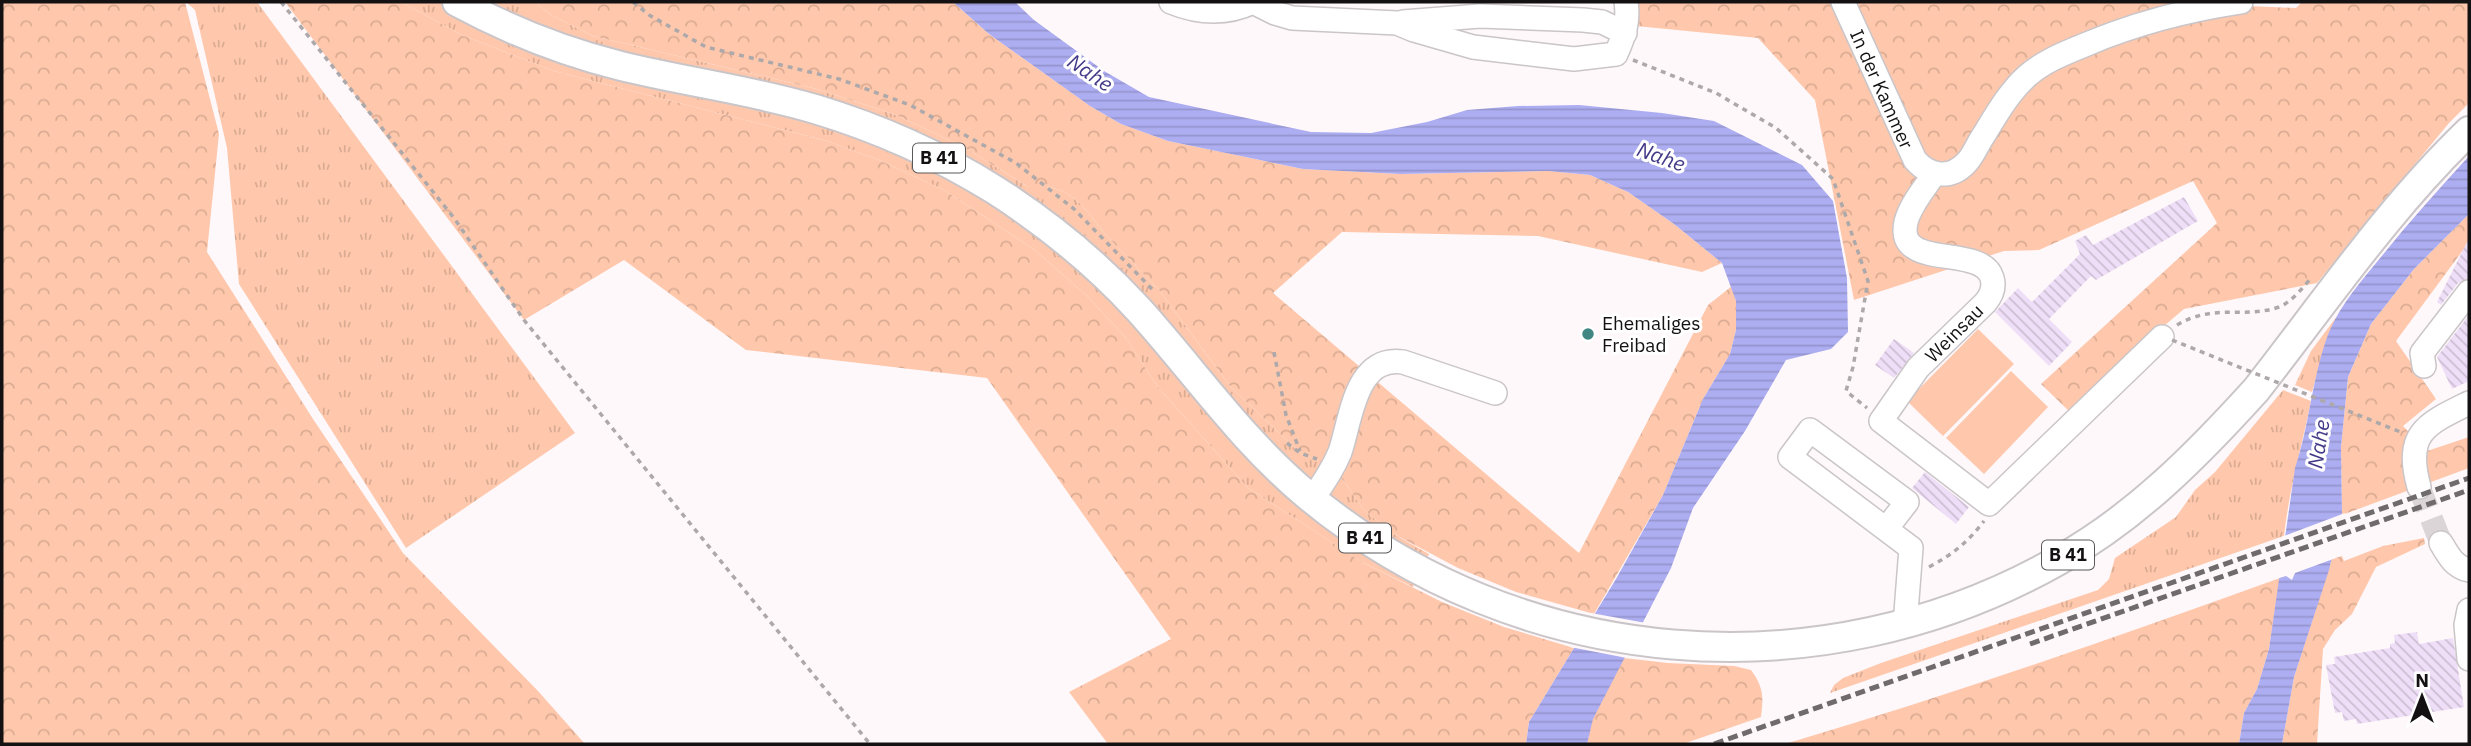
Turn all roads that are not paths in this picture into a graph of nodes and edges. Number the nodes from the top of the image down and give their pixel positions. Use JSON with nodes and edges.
{"nodes":[{"id":1,"x":457,"y":2,"type":"edge"},
{"id":2,"x":1171,"y":2,"type":"edge"},
{"id":3,"x":1253,"y":2,"type":"edge"},
{"id":4,"x":1626,"y":2,"type":"edge"},
{"id":5,"x":1843,"y":2,"type":"edge"},
{"id":6,"x":2241,"y":2,"type":"edge"},
{"id":7,"x":1397,"y":23,"type":"junction"},
{"id":8,"x":1620,"y":43,"type":"junction"},
{"id":9,"x":2469,"y":131,"type":"edge"},
{"id":10,"x":1934,"y":174,"type":"junction"},
{"id":11,"x":2469,"y":292,"type":"edge"},
{"id":12,"x":2167,"y":339,"type":"road end"},
{"id":13,"x":2424,"y":366,"type":"dead end"},
{"id":14,"x":1495,"y":393,"type":"dead end"},
{"id":15,"x":2469,"y":403,"type":"edge"},
{"id":16,"x":2420,"y":486,"type":"tunnel mouth"},
{"id":17,"x":1312,"y":499,"type":"junction"},
{"id":18,"x":1886,"y":529,"type":"junction"},
{"id":19,"x":2441,"y":543,"type":"tunnel mouth"},
{"id":20,"x":2469,"y":570,"type":"edge"},
{"id":21,"x":2469,"y":610,"type":"edge"},
{"id":22,"x":1905,"y":625,"type":"junction"},
{"id":23,"x":2469,"y":659,"type":"edge"}],
"edges":[{"from":1,"to":17,"type":"main road","number":"B 41"},
{"from":2,"to":3,"type":"street"},
{"from":3,"to":7,"type":"street"},
{"from":4,"to":8,"type":"street"},
{"from":5,"to":10,"type":"street","name":"In der Kammer"},
{"from":6,"to":10,"type":"street"},
{"from":7,"to":8,"type":"street"},
{"from":7,"to":8,"type":"street"},
{"from":9,"to":22,"type":"main road","number":"B 41"},
{"from":10,"to":12,"type":"street","name":"Weinsau"},
{"from":11,"to":13,"type":"street"},
{"from":14,"to":17,"type":"street"},
{"from":15,"to":16,"type":"street"},
{"from":17,"to":22,"type":"main road","number":"B 41"},
{"from":18,"to":18,"type":"street"},
{"from":18,"to":22,"type":"street"},
{"from":19,"to":20,"type":"street"},
{"from":21,"to":23,"type":"street"}]}
